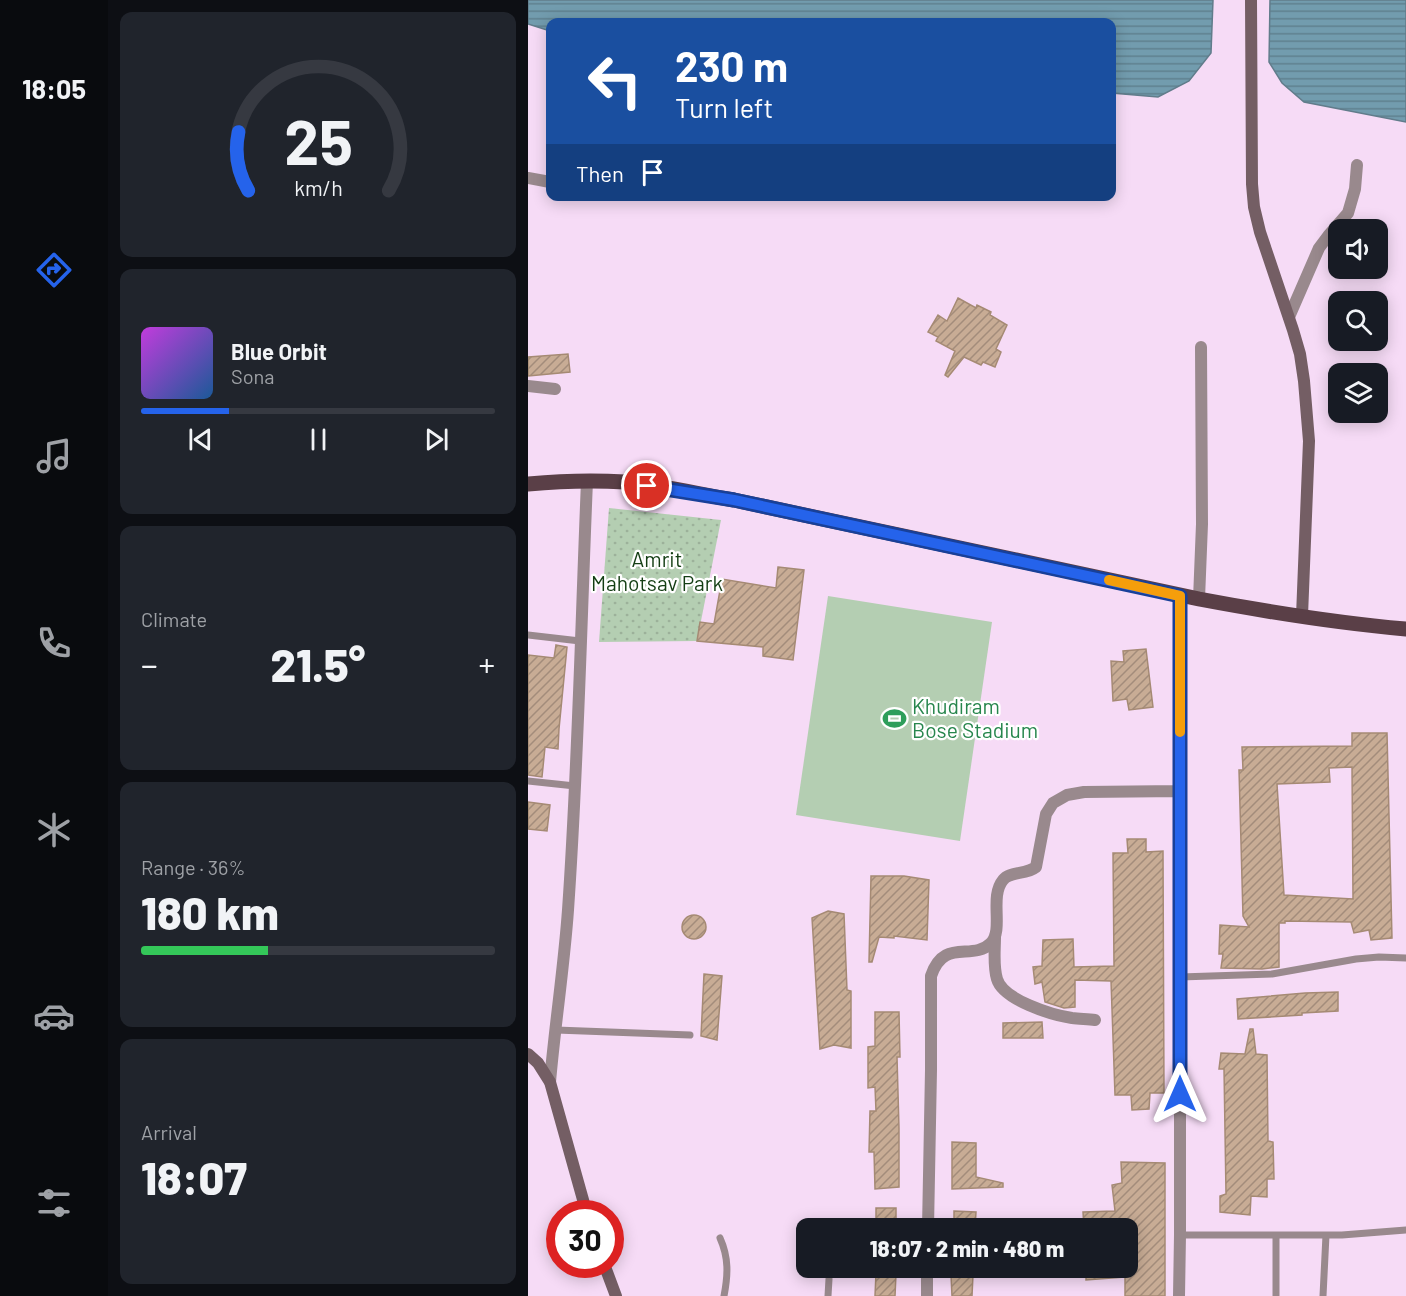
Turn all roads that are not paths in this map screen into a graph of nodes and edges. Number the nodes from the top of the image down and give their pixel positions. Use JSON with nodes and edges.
{"nodes":[{"id":1,"x":1251,"y":0,"type":"edge"},
{"id":2,"x":1357,"y":165,"type":"dead end"},
{"id":3,"x":528,"y":178,"type":"edge"},
{"id":4,"x":546,"y":181,"type":"edge"},
{"id":5,"x":1289,"y":317,"type":"junction"},
{"id":6,"x":1201,"y":347,"type":"dead end"},
{"id":7,"x":528,"y":386,"type":"edge"},
{"id":8,"x":555,"y":389,"type":"dead end"},
{"id":9,"x":587,"y":482,"type":"junction"},
{"id":10,"x":528,"y":484,"type":"edge"},
{"id":11,"x":1180,"y":596,"type":"junction"},
{"id":12,"x":1199,"y":599,"type":"junction"},
{"id":13,"x":1302,"y":616,"type":"junction"},
{"id":14,"x":1406,"y":629,"type":"edge"},
{"id":15,"x":528,"y":635,"type":"edge"},
{"id":16,"x":580,"y":641,"type":"junction"},
{"id":17,"x":528,"y":781,"type":"edge"},
{"id":18,"x":575,"y":786,"type":"junction"},
{"id":19,"x":1180,"y":791,"type":"junction"},
{"id":20,"x":995,"y":937,"type":"junction"},
{"id":21,"x":1406,"y":958,"type":"edge"},
{"id":22,"x":1180,"y":977,"type":"junction"},
{"id":23,"x":1095,"y":1020,"type":"dead end"},
{"id":24,"x":556,"y":1030,"type":"junction"},
{"id":25,"x":690,"y":1035,"type":"dead end"},
{"id":26,"x":528,"y":1053,"type":"edge"},
{"id":27,"x":550,"y":1082,"type":"junction"},
{"id":28,"x":583,"y":1200,"type":"edge"},
{"id":29,"x":928,"y":1218,"type":"edge"},
{"id":30,"x":1406,"y":1230,"type":"edge"},
{"id":31,"x":1180,"y":1235,"type":"junction"},
{"id":32,"x":1276,"y":1235,"type":"junction"},
{"id":33,"x":1326,"y":1235,"type":"junction"},
{"id":34,"x":720,"y":1238,"type":"dead end"},
{"id":35,"x":609,"y":1278,"type":"edge"},
{"id":36,"x":927,"y":1278,"type":"edge"},
{"id":37,"x":829,"y":1279,"type":"dead end"},
{"id":38,"x":616,"y":1296,"type":"edge"},
{"id":39,"x":724,"y":1296,"type":"edge"},
{"id":40,"x":828,"y":1296,"type":"edge"},
{"id":41,"x":927,"y":1296,"type":"edge"},
{"id":42,"x":1179,"y":1296,"type":"edge"},
{"id":43,"x":1276,"y":1296,"type":"edge"},
{"id":44,"x":1323,"y":1296,"type":"edge"}],
"edges":[{"from":1,"to":5,"type":"street"},
{"from":2,"to":5,"type":"street"},
{"from":3,"to":4,"type":"street"},
{"from":5,"to":13,"type":"street"},
{"from":6,"to":12,"type":"street"},
{"from":7,"to":8,"type":"street"},
{"from":9,"to":10,"type":"main road"},
{"from":9,"to":11,"type":"main road"},
{"from":9,"to":16,"type":"street"},
{"from":11,"to":12,"type":"main road"},
{"from":11,"to":19,"type":"street"},
{"from":12,"to":13,"type":"main road"},
{"from":13,"to":14,"type":"main road"},
{"from":15,"to":16,"type":"lane"},
{"from":16,"to":18,"type":"street"},
{"from":17,"to":18,"type":"lane"},
{"from":18,"to":24,"type":"street"},
{"from":19,"to":20,"type":"street"},
{"from":19,"to":22,"type":"street"},
{"from":20,"to":23,"type":"street"},
{"from":20,"to":29,"type":"street"},
{"from":21,"to":22,"type":"lane"},
{"from":22,"to":31,"type":"street"},
{"from":24,"to":25,"type":"lane"},
{"from":24,"to":27,"type":"street"},
{"from":26,"to":27,"type":"street"},
{"from":27,"to":28,"type":"street"},
{"from":30,"to":33,"type":"lane"},
{"from":31,"to":32,"type":"lane"},
{"from":31,"to":42,"type":"street"},
{"from":32,"to":33,"type":"lane"},
{"from":32,"to":43,"type":"lane"},
{"from":33,"to":44,"type":"lane"},
{"from":34,"to":39,"type":"lane"},
{"from":35,"to":38,"type":"street"},
{"from":36,"to":41,"type":"street"},
{"from":37,"to":40,"type":"lane"}]}
